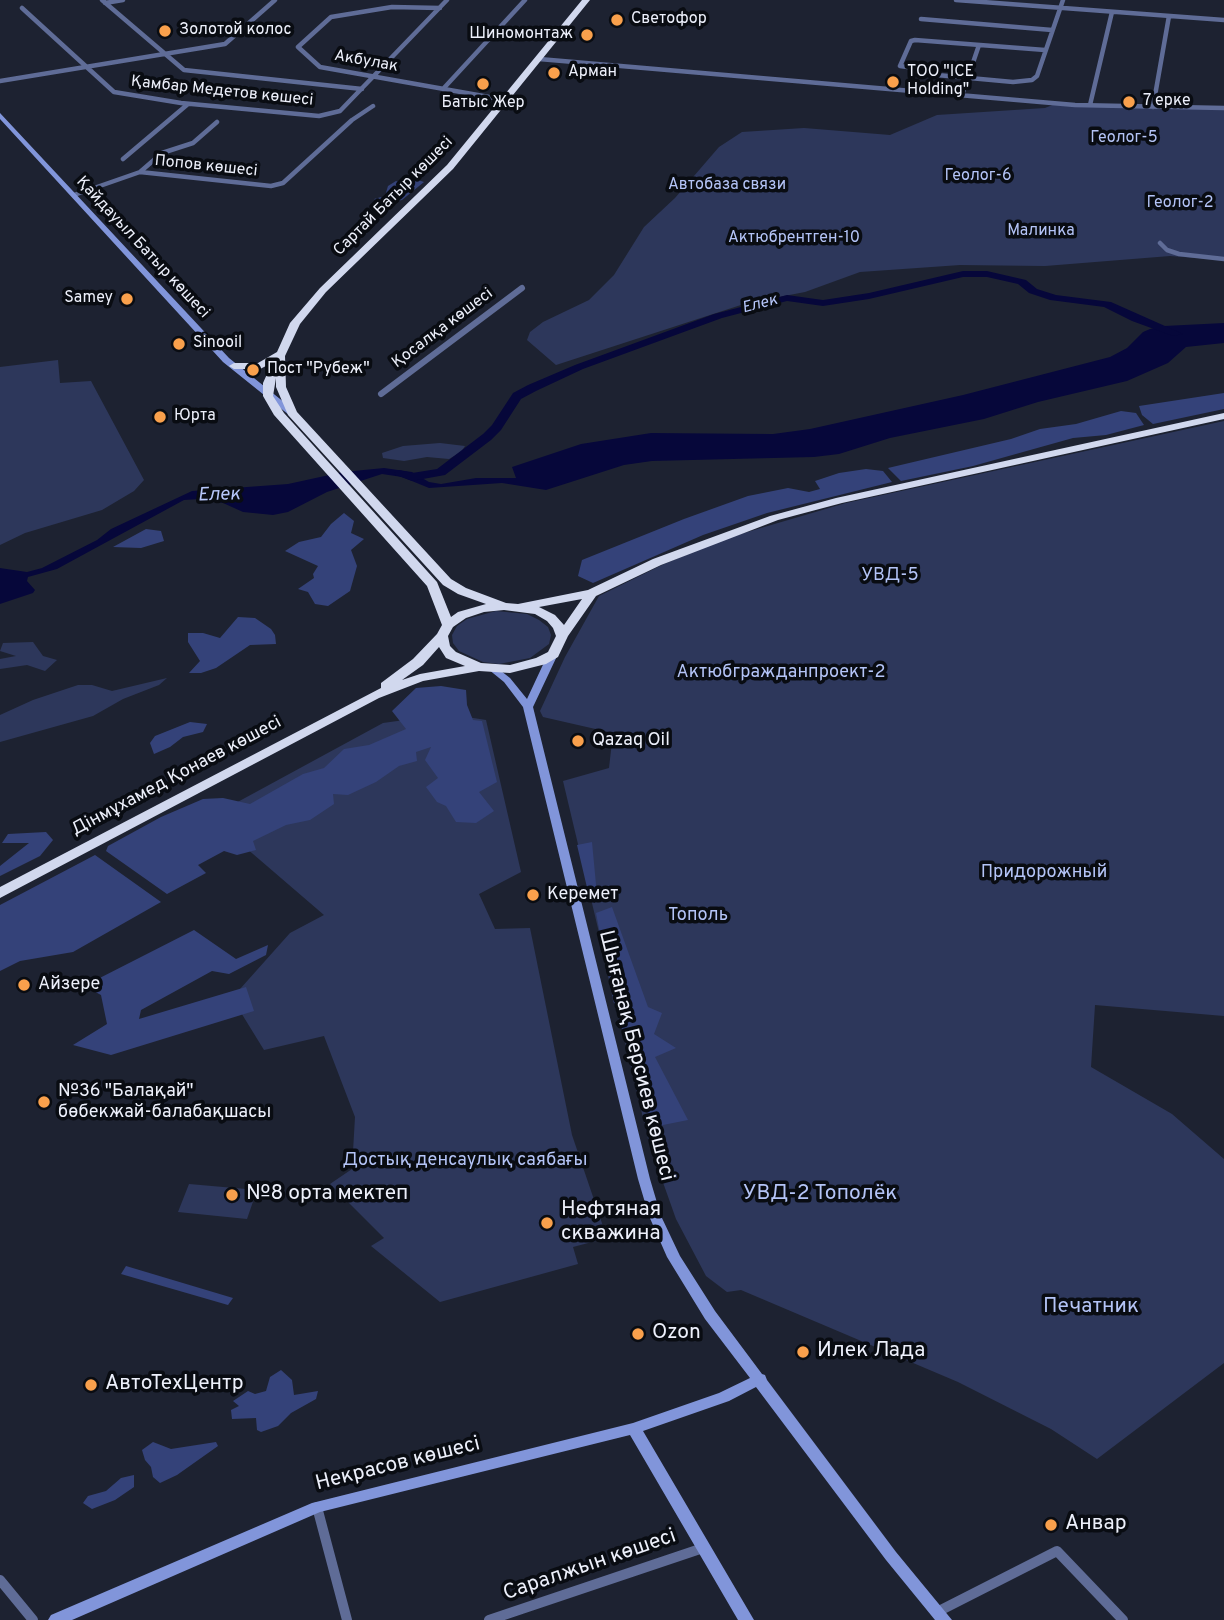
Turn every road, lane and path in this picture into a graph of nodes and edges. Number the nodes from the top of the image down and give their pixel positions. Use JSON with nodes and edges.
{"nodes":[{"id":1,"x":123,"y":0,"type":"edge"},
{"id":2,"x":275,"y":0,"type":"edge"},
{"id":3,"x":447,"y":0,"type":"edge"},
{"id":4,"x":525,"y":0,"type":"edge"},
{"id":5,"x":586,"y":0,"type":"edge"},
{"id":6,"x":956,"y":0,"type":"edge"},
{"id":7,"x":1063,"y":0,"type":"edge"},
{"id":8,"x":104,"y":1,"type":"edge"},
{"id":9,"x":22,"y":8,"type":"dead end"},
{"id":10,"x":440,"y":8,"type":"junction"},
{"id":11,"x":1060,"y":8,"type":"junction"},
{"id":12,"x":1112,"y":12,"type":"junction"},
{"id":13,"x":1169,"y":16,"type":"junction"},
{"id":14,"x":921,"y":19,"type":"dead end"},
{"id":15,"x":1224,"y":20,"type":"edge"},
{"id":16,"x":1052,"y":30,"type":"junction"},
{"id":17,"x":979,"y":44,"type":"junction"},
{"id":18,"x":1045,"y":50,"type":"junction"},
{"id":19,"x":164,"y":54,"type":"junction"},
{"id":20,"x":539,"y":60,"type":"junction"},
{"id":21,"x":88,"y":66,"type":"junction"},
{"id":22,"x":375,"y":76,"type":"junction"},
{"id":23,"x":968,"y":78,"type":"junction"},
{"id":24,"x":0,"y":81,"type":"edge"},
{"id":25,"x":362,"y":89,"type":"junction"},
{"id":26,"x":443,"y":89,"type":"junction"},
{"id":27,"x":962,"y":95,"type":"junction"},
{"id":28,"x":506,"y":100,"type":"junction"},
{"id":29,"x":188,"y":104,"type":"junction"},
{"id":30,"x":1090,"y":105,"type":"junction"},
{"id":31,"x":345,"y":107,"type":"junction"},
{"id":32,"x":1153,"y":107,"type":"junction"},
{"id":33,"x":1224,"y":107,"type":"edge"},
{"id":34,"x":0,"y":115,"type":"edge"},
{"id":35,"x":217,"y":122,"type":"dead end"},
{"id":36,"x":122,"y":159,"type":"dead end"},
{"id":37,"x":140,"y":172,"type":"junction"},
{"id":38,"x":74,"y":195,"type":"junction"},
{"id":39,"x":1160,"y":243,"type":"dead end"},
{"id":40,"x":1224,"y":259,"type":"edge"},
{"id":41,"x":522,"y":288,"type":"dead end"},
{"id":42,"x":281,"y":353,"type":"junction"},
{"id":43,"x":233,"y":366,"type":"junction"},
{"id":44,"x":381,"y":394,"type":"dead end"},
{"id":45,"x":268,"y":396,"type":"junction"},
{"id":46,"x":292,"y":413,"type":"junction"},
{"id":47,"x":1224,"y":416,"type":"edge"},
{"id":48,"x":317,"y":449,"type":"junction"},
{"id":49,"x":401,"y":541,"type":"junction"},
{"id":50,"x":592,"y":593,"type":"junction"},
{"id":51,"x":504,"y":606,"type":"junction"},
{"id":52,"x":522,"y":607,"type":"junction"},
{"id":53,"x":445,"y":631,"type":"junction"},
{"id":54,"x":562,"y":636,"type":"junction"},
{"id":55,"x":553,"y":654,"type":"junction"},
{"id":56,"x":486,"y":668,"type":"junction"},
{"id":57,"x":374,"y":695,"type":"junction"},
{"id":58,"x":528,"y":707,"type":"junction"},
{"id":59,"x":0,"y":893,"type":"edge"},
{"id":60,"x":760,"y":1379,"type":"junction"},
{"id":61,"x":634,"y":1429,"type":"junction"},
{"id":62,"x":317,"y":1507,"type":"junction"},
{"id":63,"x":703,"y":1548,"type":"junction"},
{"id":64,"x":0,"y":1580,"type":"edge"},
{"id":65,"x":941,"y":1616,"type":"edge"},
{"id":66,"x":33,"y":1620,"type":"edge"},
{"id":67,"x":56,"y":1620,"type":"edge"},
{"id":68,"x":346,"y":1620,"type":"edge"},
{"id":69,"x":489,"y":1620,"type":"edge"},
{"id":70,"x":746,"y":1620,"type":"edge"},
{"id":71,"x":1124,"y":1620,"type":"edge"}],
"edges":[{"from":1,"to":8,"type":"street"},
{"from":2,"to":19,"type":"street"},
{"from":3,"to":10,"type":"street"},
{"from":4,"to":26,"type":"street"},
{"from":5,"to":20,"type":"highway","name":"Сартай Батыр көшесі"},
{"from":6,"to":11,"type":"street"},
{"from":7,"to":11,"type":"street"},
{"from":8,"to":19,"type":"street"},
{"from":9,"to":21,"type":"street","name":"Қамбар Медетов көшесі"},
{"from":10,"to":22,"type":"street"},
{"from":10,"to":22,"type":"street","name":"Акбулак"},
{"from":11,"to":12,"type":"street"},
{"from":11,"to":16,"type":"street"},
{"from":12,"to":13,"type":"street"},
{"from":12,"to":30,"type":"street"},
{"from":13,"to":15,"type":"street"},
{"from":13,"to":32,"type":"street"},
{"from":14,"to":16,"type":"street"},
{"from":16,"to":18,"type":"street"},
{"from":17,"to":18,"type":"street"},
{"from":17,"to":23,"type":"street"},
{"from":17,"to":23,"type":"street"},
{"from":18,"to":23,"type":"street"},
{"from":19,"to":21,"type":"street"},
{"from":19,"to":25,"type":"street"},
{"from":20,"to":27,"type":"street"},
{"from":20,"to":28,"type":"highway","name":"Сартай Батыр көшесі"},
{"from":21,"to":24,"type":"street"},
{"from":21,"to":29,"type":"street","name":"Қамбар Медетов көшесі"},
{"from":22,"to":25,"type":"street"},
{"from":22,"to":26,"type":"street","name":"Акбулак"},
{"from":23,"to":27,"type":"street"},
{"from":25,"to":31,"type":"street"},
{"from":26,"to":28,"type":"street","name":"Акбулак"},
{"from":27,"to":30,"type":"street"},
{"from":28,"to":42,"type":"highway","name":"Сартай Батыр көшесі"},
{"from":29,"to":31,"type":"street","name":"Қамбар Медетов көшесі"},
{"from":29,"to":36,"type":"street"},
{"from":30,"to":32,"type":"street"},
{"from":31,"to":37,"type":"street","name":"Попов көшесі"},
{"from":32,"to":33,"type":"street"},
{"from":34,"to":38,"type":"main road","name":"Қайдауыл Батыр көшесі"},
{"from":35,"to":37,"type":"street"},
{"from":37,"to":38,"type":"street"},
{"from":38,"to":43,"type":"main road","name":"Қайдауыл Батыр көшесі"},
{"from":39,"to":40,"type":"street"},
{"from":41,"to":44,"type":"street","name":"Қосалқа көшесі"},
{"from":42,"to":43,"type":"highway"},
{"from":42,"to":45,"type":"highway","name":"Сартай Батыр көшесі"},
{"from":42,"to":46,"type":"highway"},
{"from":43,"to":45,"type":"main road","name":"Қайдауыл Батыр көшесі"},
{"from":45,"to":46,"type":"main road","name":"Қайдауыл Батыр көшесі"},
{"from":45,"to":48,"type":"highway"},
{"from":46,"to":48,"type":"highway"},
{"from":47,"to":50,"type":"highway"},
{"from":48,"to":49,"type":"highway"},
{"from":49,"to":51,"type":"highway"},
{"from":49,"to":53,"type":"highway"},
{"from":50,"to":52,"type":"highway"},
{"from":50,"to":54,"type":"highway"},
{"from":51,"to":52,"type":"highway"},
{"from":51,"to":53,"type":"highway"},
{"from":52,"to":54,"type":"highway"},
{"from":53,"to":56,"type":"highway"},
{"from":53,"to":57,"type":"highway"},
{"from":54,"to":55,"type":"highway"},
{"from":55,"to":56,"type":"highway"},
{"from":55,"to":58,"type":"main road"},
{"from":56,"to":57,"type":"highway"},
{"from":56,"to":58,"type":"main road"},
{"from":57,"to":59,"type":"highway","name":"Дінмұхамед Қонаев көшесі"},
{"from":58,"to":60,"type":"main road","name":"Шығанақ Берсиев көшесі"},
{"from":60,"to":61,"type":"main road","name":"Некрасов көшесі"},
{"from":60,"to":65,"type":"main road","name":"Шығанақ Берсиев көшесі"},
{"from":61,"to":62,"type":"main road","name":"Некрасов көшесі"},
{"from":61,"to":63,"type":"main road"},
{"from":62,"to":67,"type":"main road","name":"Некрасов көшесі"},
{"from":62,"to":68,"type":"street"},
{"from":63,"to":69,"type":"street","name":"Саралжын көшесі"},
{"from":63,"to":70,"type":"main road"},
{"from":64,"to":66,"type":"street"},
{"from":65,"to":71,"type":"street"}]}
